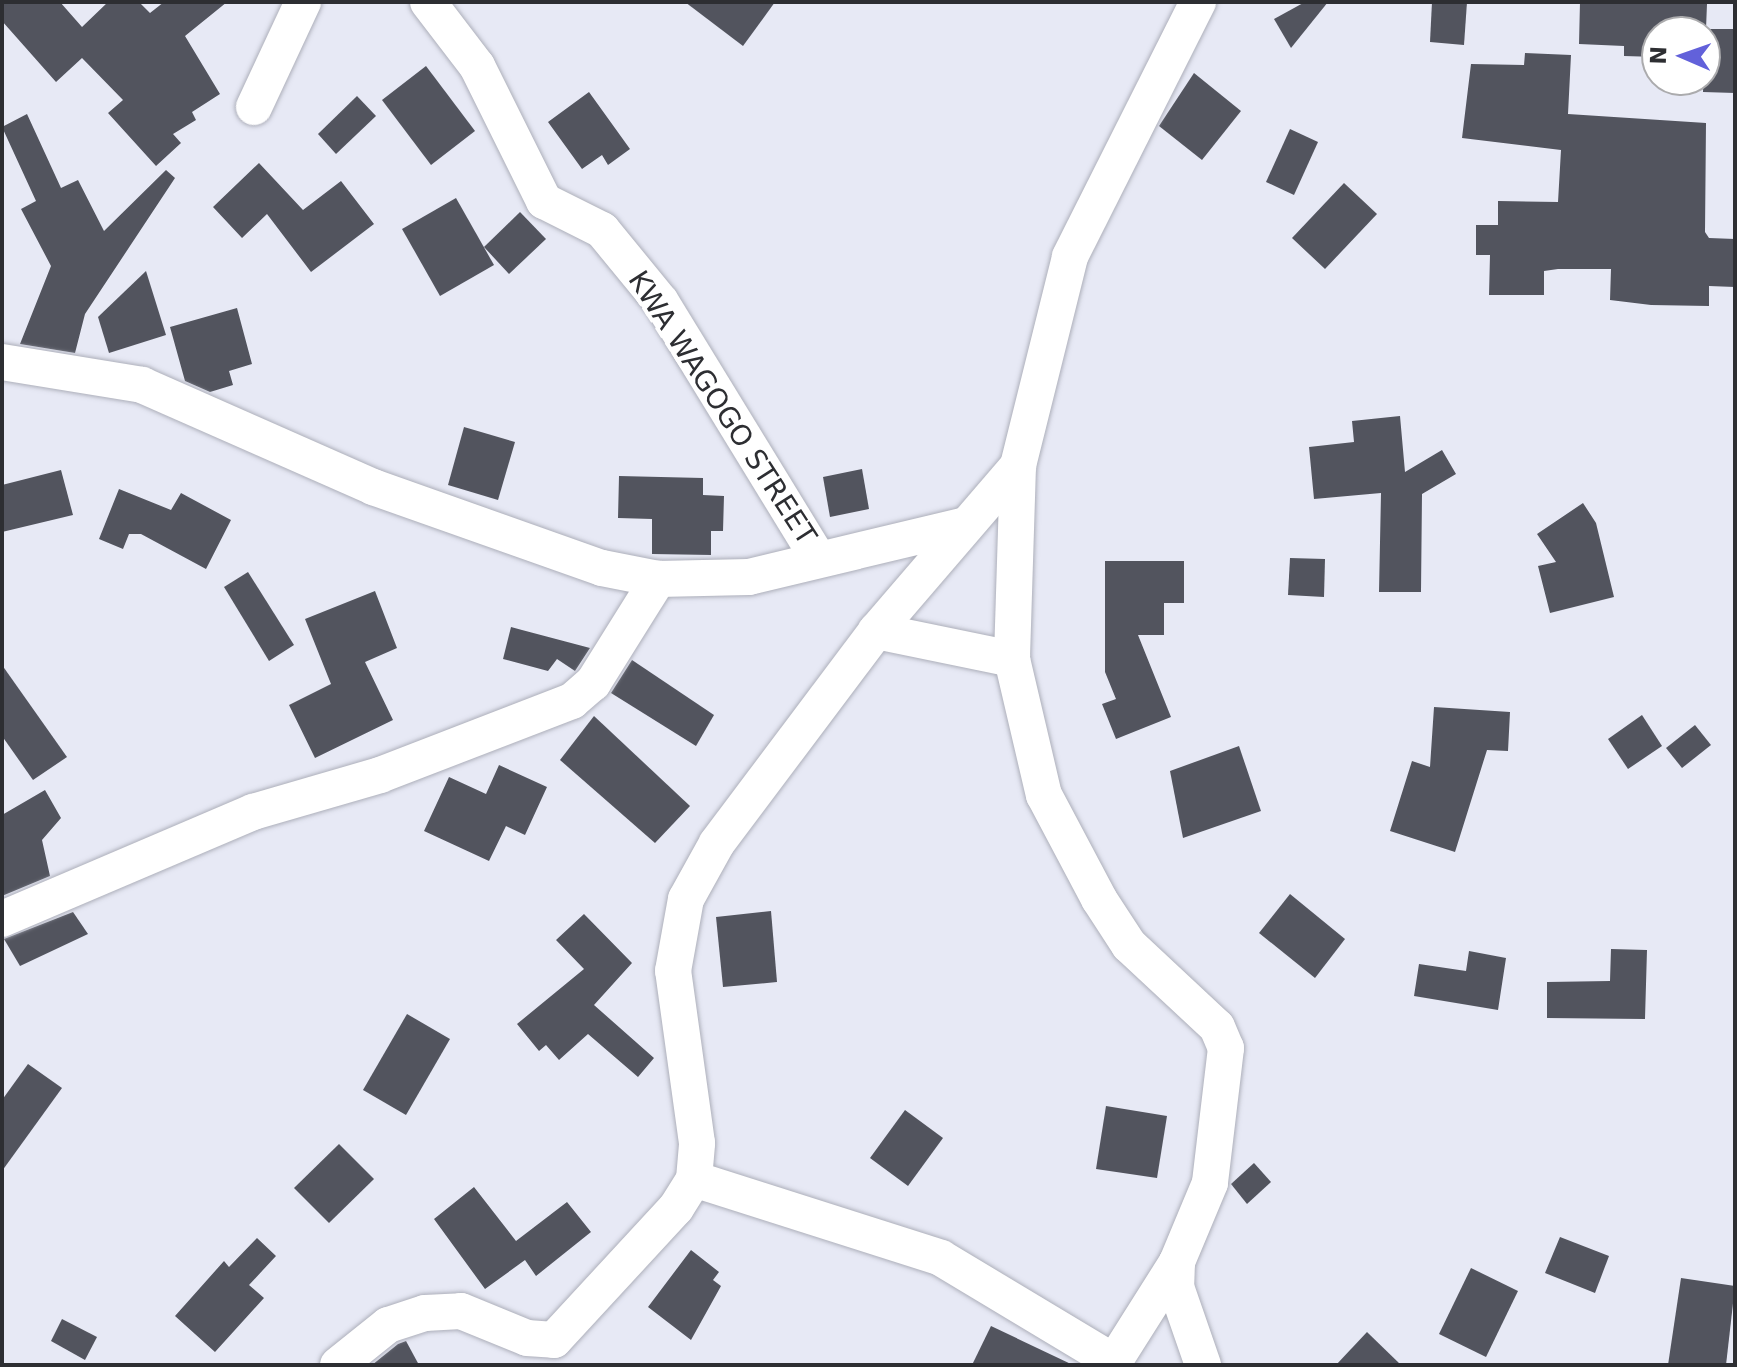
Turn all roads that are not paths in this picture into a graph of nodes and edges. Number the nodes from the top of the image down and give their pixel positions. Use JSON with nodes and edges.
{"nodes":[{"id":1,"x":303,"y":2,"type":"edge"},
{"id":2,"x":428,"y":2,"type":"edge"},
{"id":3,"x":1198,"y":2,"type":"edge"},
{"id":4,"x":254,"y":107,"type":"dead end"},
{"id":5,"x":2,"y":362,"type":"edge"},
{"id":6,"x":1018,"y":466,"type":"junction"},
{"id":7,"x":965,"y":525,"type":"junction"},
{"id":8,"x":816,"y":555,"type":"junction"},
{"id":9,"x":658,"y":579,"type":"junction"},
{"id":10,"x":876,"y":631,"type":"junction"},
{"id":11,"x":1012,"y":659,"type":"junction"},
{"id":12,"x":2,"y":919,"type":"edge"},
{"id":13,"x":694,"y":1179,"type":"junction"},
{"id":14,"x":1177,"y":1262,"type":"junction"},
{"id":15,"x":1113,"y":1364,"type":"edge"},
{"id":16,"x":338,"y":1365,"type":"edge"},
{"id":17,"x":1203,"y":1365,"type":"edge"}],
"edges":[{"from":1,"to":4,"type":"street"},
{"from":2,"to":8,"type":"street","name":"KWA WAGOGO STREET"},
{"from":3,"to":6,"type":"street"},
{"from":5,"to":9,"type":"street"},
{"from":6,"to":7,"type":"street"},
{"from":6,"to":11,"type":"street"},
{"from":7,"to":8,"type":"street"},
{"from":7,"to":10,"type":"street"},
{"from":8,"to":9,"type":"street"},
{"from":9,"to":12,"type":"street"},
{"from":10,"to":11,"type":"street"},
{"from":10,"to":13,"type":"street"},
{"from":11,"to":14,"type":"street"},
{"from":13,"to":15,"type":"street"},
{"from":13,"to":16,"type":"street"},
{"from":14,"to":15,"type":"street"},
{"from":14,"to":17,"type":"street"}]}
